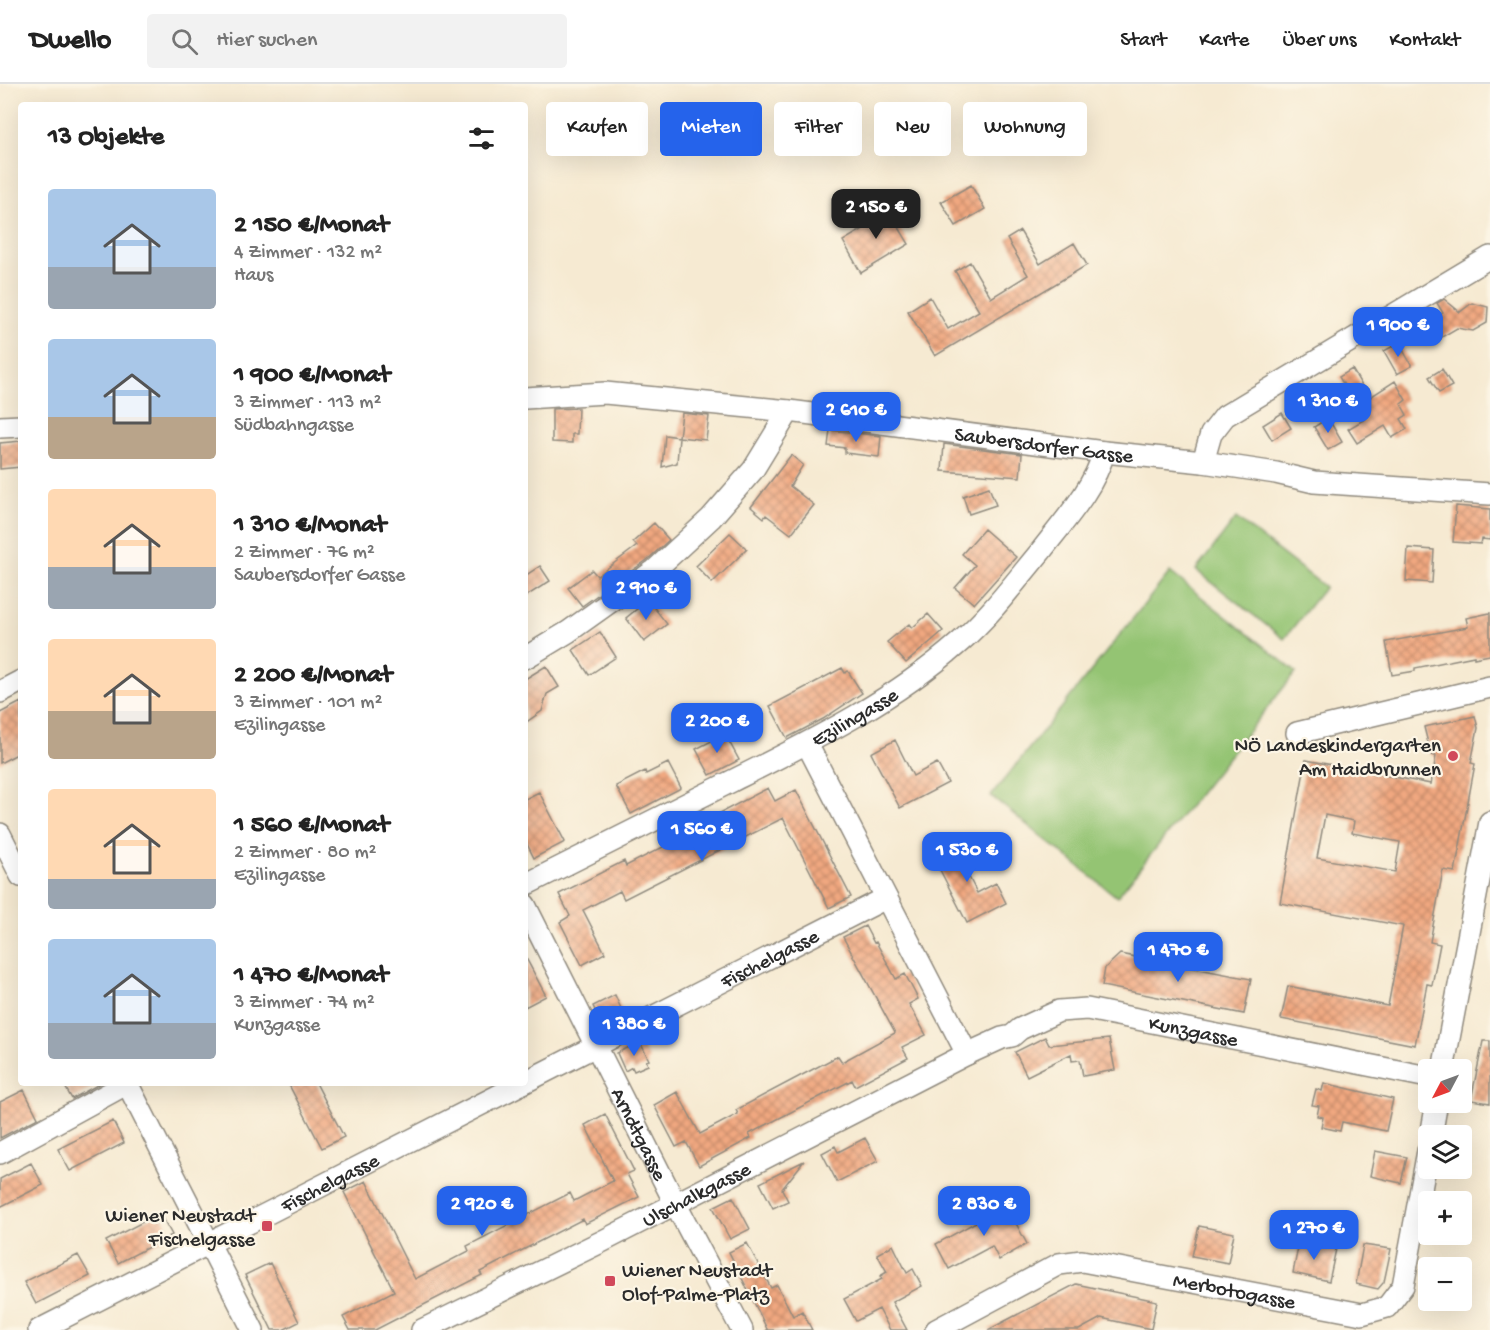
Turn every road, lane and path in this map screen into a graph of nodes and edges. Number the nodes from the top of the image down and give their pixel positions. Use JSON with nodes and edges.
{"nodes":[{"id":1,"x":1490,"y":257,"type":"edge"},
{"id":2,"x":528,"y":398,"type":"edge"},
{"id":3,"x":789,"y":411,"type":"junction"},
{"id":4,"x":18,"y":426,"type":"edge"},
{"id":5,"x":0,"y":427,"type":"edge"},
{"id":6,"x":1104,"y":452,"type":"junction"},
{"id":7,"x":1203,"y":462,"type":"junction"},
{"id":8,"x":1490,"y":494,"type":"edge"},
{"id":9,"x":528,"y":656,"type":"edge"},
{"id":10,"x":18,"y":683,"type":"edge"},
{"id":11,"x":1490,"y":687,"type":"edge"},
{"id":12,"x":0,"y":692,"type":"edge"},
{"id":13,"x":1297,"y":733,"type":"dead end"},
{"id":14,"x":807,"y":744,"type":"junction"},
{"id":15,"x":1490,"y":822,"type":"edge"},
{"id":16,"x":0,"y":834,"type":"edge"},
{"id":17,"x":18,"y":870,"type":"edge"},
{"id":18,"x":528,"y":884,"type":"edge"},
{"id":19,"x":886,"y":898,"type":"junction"},
{"id":20,"x":528,"y":911,"type":"edge"},
{"id":21,"x":596,"y":1046,"type":"junction"},
{"id":22,"x":967,"y":1054,"type":"junction"},
{"id":23,"x":1445,"y":1059,"type":"edge"},
{"id":24,"x":1418,"y":1075,"type":"edge"},
{"id":25,"x":528,"y":1080,"type":"edge"},
{"id":26,"x":122,"y":1086,"type":"edge"},
{"id":27,"x":129,"y":1086,"type":"edge"},
{"id":28,"x":516,"y":1086,"type":"edge"},
{"id":29,"x":0,"y":1153,"type":"edge"},
{"id":30,"x":1423,"y":1179,"type":"edge"},
{"id":31,"x":675,"y":1203,"type":"junction"},
{"id":32,"x":209,"y":1244,"type":"junction"},
{"id":33,"x":39,"y":1330,"type":"edge"},
{"id":34,"x":253,"y":1330,"type":"edge"},
{"id":35,"x":422,"y":1330,"type":"edge"},
{"id":36,"x":742,"y":1330,"type":"edge"},
{"id":37,"x":936,"y":1330,"type":"edge"}],
"edges":[{"from":1,"to":7,"type":"street"},
{"from":2,"to":3,"type":"street","name":"Saubersdorfer Gasse"},
{"from":3,"to":6,"type":"street","name":"Saubersdorfer Gasse"},
{"from":3,"to":9,"type":"street"},
{"from":4,"to":5,"type":"street"},
{"from":6,"to":7,"type":"street","name":"Saubersdorfer Gasse"},
{"from":6,"to":14,"type":"street","name":"Ezilingasse"},
{"from":7,"to":8,"type":"street","name":"Saubersdorfer Gasse"},
{"from":10,"to":12,"type":"street"},
{"from":11,"to":13,"type":"street"},
{"from":14,"to":18,"type":"street","name":"Ezilingasse"},
{"from":14,"to":19,"type":"street"},
{"from":15,"to":23,"type":"street"},
{"from":16,"to":17,"type":"street"},
{"from":19,"to":21,"type":"street","name":"Fischelgasse"},
{"from":19,"to":22,"type":"street"},
{"from":20,"to":21,"type":"street","name":"Arndtgasse"},
{"from":21,"to":25,"type":"street","name":"Fischelgasse"},
{"from":21,"to":31,"type":"street","name":"Arndtgasse"},
{"from":22,"to":24,"type":"street","name":"Kunzgasse"},
{"from":22,"to":31,"type":"street","name":"Ulschalkgasse"},
{"from":26,"to":29,"type":"street"},
{"from":27,"to":32,"type":"street"},
{"from":28,"to":32,"type":"street","name":"Fischelgasse"},
{"from":30,"to":37,"type":"street","name":"Merbotogasse"},
{"from":31,"to":35,"type":"street","name":"Ulschalkgasse"},
{"from":31,"to":36,"type":"street","name":"Arndtgasse"},
{"from":32,"to":33,"type":"street","name":"Fischelgasse"},
{"from":32,"to":34,"type":"street"}]}
